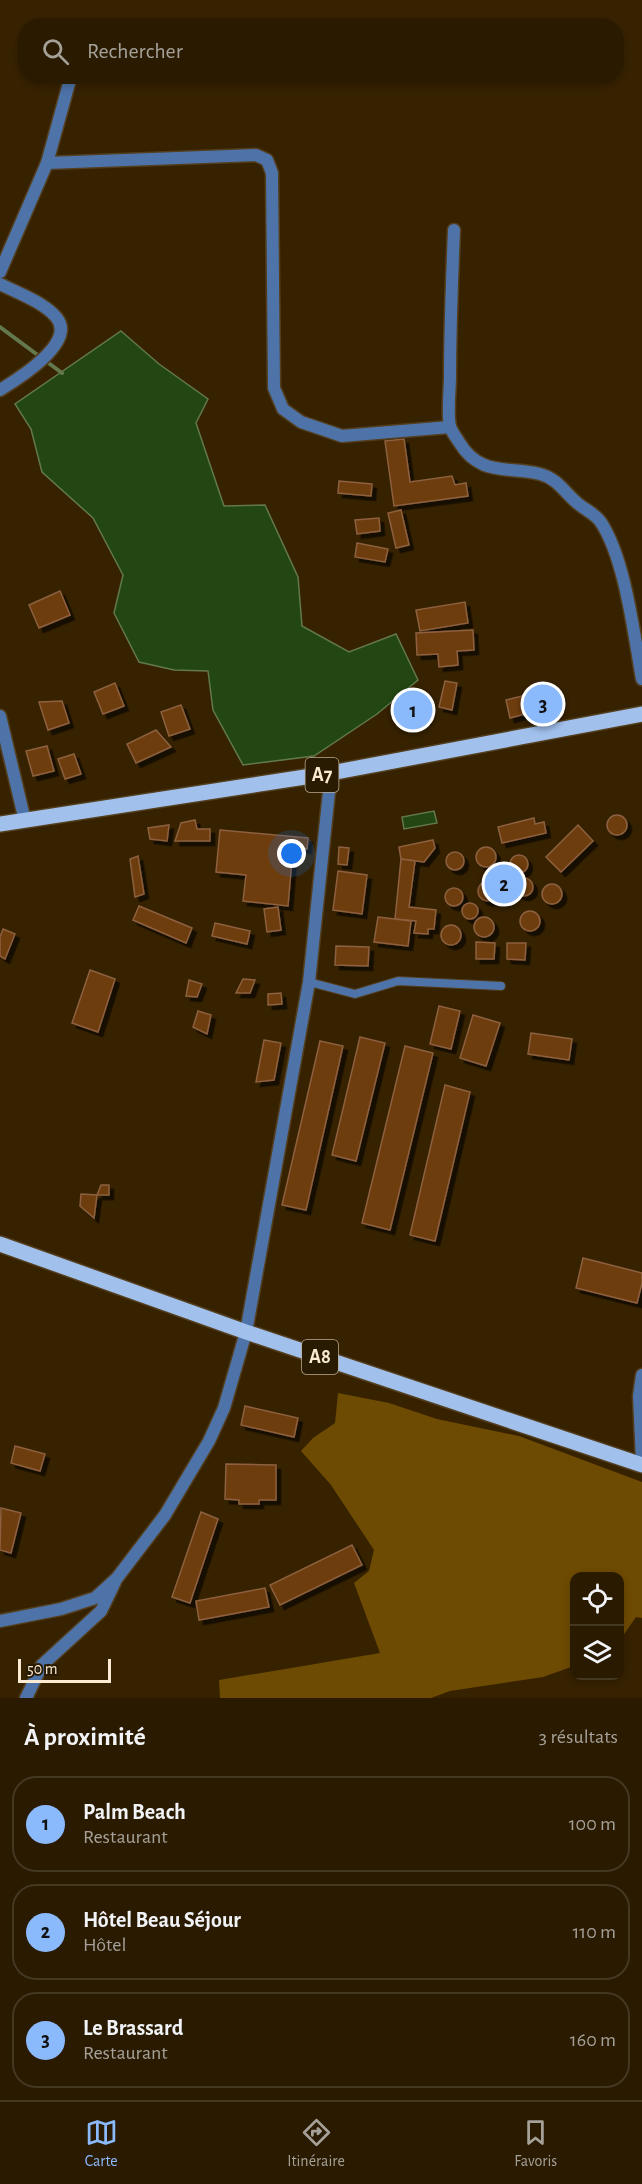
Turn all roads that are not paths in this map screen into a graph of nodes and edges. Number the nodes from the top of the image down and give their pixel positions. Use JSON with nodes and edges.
{"nodes":[{"id":1,"x":69,"y":84,"type":"edge"},
{"id":2,"x":47,"y":163,"type":"junction"},
{"id":3,"x":454,"y":230,"type":"dead end"},
{"id":4,"x":0,"y":272,"type":"edge"},
{"id":5,"x":0,"y":284,"type":"edge"},
{"id":6,"x":0,"y":390,"type":"edge"},
{"id":7,"x":450,"y":427,"type":"junction"},
{"id":8,"x":642,"y":679,"type":"edge"},
{"id":9,"x":642,"y":714,"type":"edge"},
{"id":10,"x":0,"y":716,"type":"edge"},
{"id":11,"x":331,"y":773,"type":"junction"},
{"id":12,"x":25,"y":821,"type":"junction"},
{"id":13,"x":0,"y":825,"type":"edge"},
{"id":14,"x":309,"y":982,"type":"junction"},
{"id":15,"x":501,"y":986,"type":"dead end"},
{"id":16,"x":0,"y":1244,"type":"edge"},
{"id":17,"x":246,"y":1332,"type":"junction"},
{"id":18,"x":642,"y":1375,"type":"edge"},
{"id":19,"x":642,"y":1463,"type":"edge"},
{"id":20,"x":117,"y":1578,"type":"junction"},
{"id":21,"x":0,"y":1621,"type":"edge"},
{"id":22,"x":26,"y":1698,"type":"edge"}],
"edges":[{"from":1,"to":2,"type":"street"},
{"from":2,"to":4,"type":"street"},
{"from":2,"to":7,"type":"street"},
{"from":3,"to":7,"type":"street"},
{"from":5,"to":6,"type":"street"},
{"from":7,"to":8,"type":"street"},
{"from":9,"to":11,"type":"main road","number":"A7"},
{"from":10,"to":12,"type":"street"},
{"from":11,"to":12,"type":"main road","number":"A7"},
{"from":11,"to":14,"type":"street"},
{"from":12,"to":13,"type":"main road","number":"A7"},
{"from":14,"to":15,"type":"lane"},
{"from":14,"to":17,"type":"street"},
{"from":16,"to":17,"type":"main road","number":"A8"},
{"from":17,"to":19,"type":"main road","number":"A8"},
{"from":17,"to":20,"type":"street"},
{"from":18,"to":19,"type":"street"},
{"from":20,"to":21,"type":"street"},
{"from":20,"to":22,"type":"street"}]}
